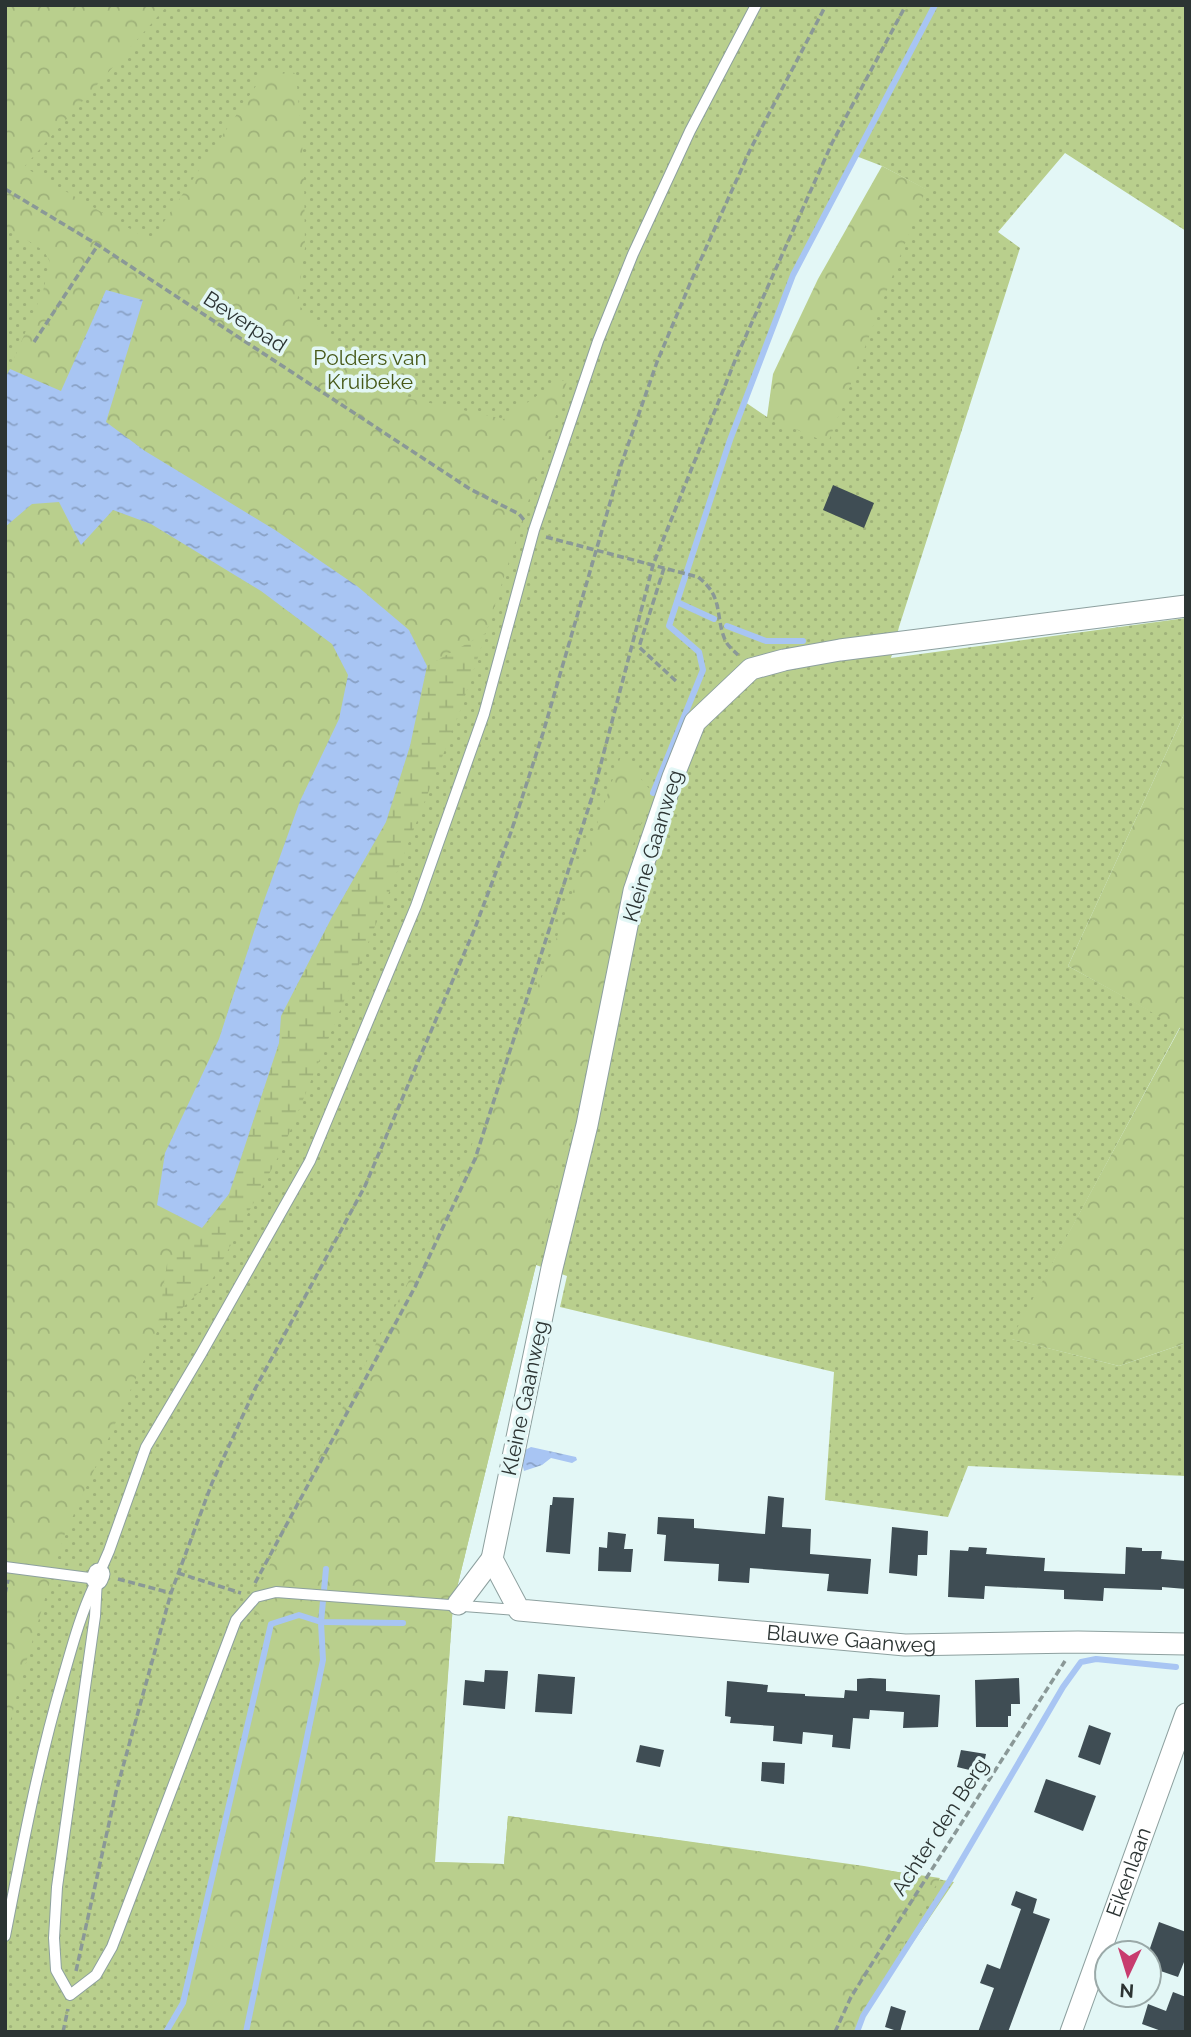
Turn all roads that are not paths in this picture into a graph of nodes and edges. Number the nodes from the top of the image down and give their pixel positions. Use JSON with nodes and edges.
{"nodes":[{"id":1,"x":756,"y":5,"type":"edge"},
{"id":2,"x":1186,"y":606,"type":"edge"},
{"id":3,"x":492,"y":1559,"type":"junction"},
{"id":4,"x":5,"y":1567,"type":"edge"},
{"id":5,"x":98,"y":1577,"type":"junction"},
{"id":6,"x":458,"y":1604,"type":"junction"},
{"id":7,"x":519,"y":1610,"type":"junction"},
{"id":8,"x":1186,"y":1644,"type":"edge"},
{"id":9,"x":1186,"y":1714,"type":"edge"},
{"id":10,"x":5,"y":1936,"type":"edge"},
{"id":11,"x":1071,"y":2032,"type":"edge"}],
"edges":[{"from":1,"to":5,"type":"lane"},
{"from":2,"to":3,"type":"street","name":"Kleine Gaanweg"},
{"from":3,"to":6,"type":"street","name":"Kleine Gaanweg"},
{"from":3,"to":7,"type":"street"},
{"from":4,"to":5,"type":"lane"},
{"from":5,"to":6,"type":"lane"},
{"from":5,"to":10,"type":"lane"},
{"from":6,"to":7,"type":"lane"},
{"from":7,"to":8,"type":"street","name":"Blauwe Gaanweg"},
{"from":9,"to":11,"type":"street","name":"Eikenlaan"}]}
